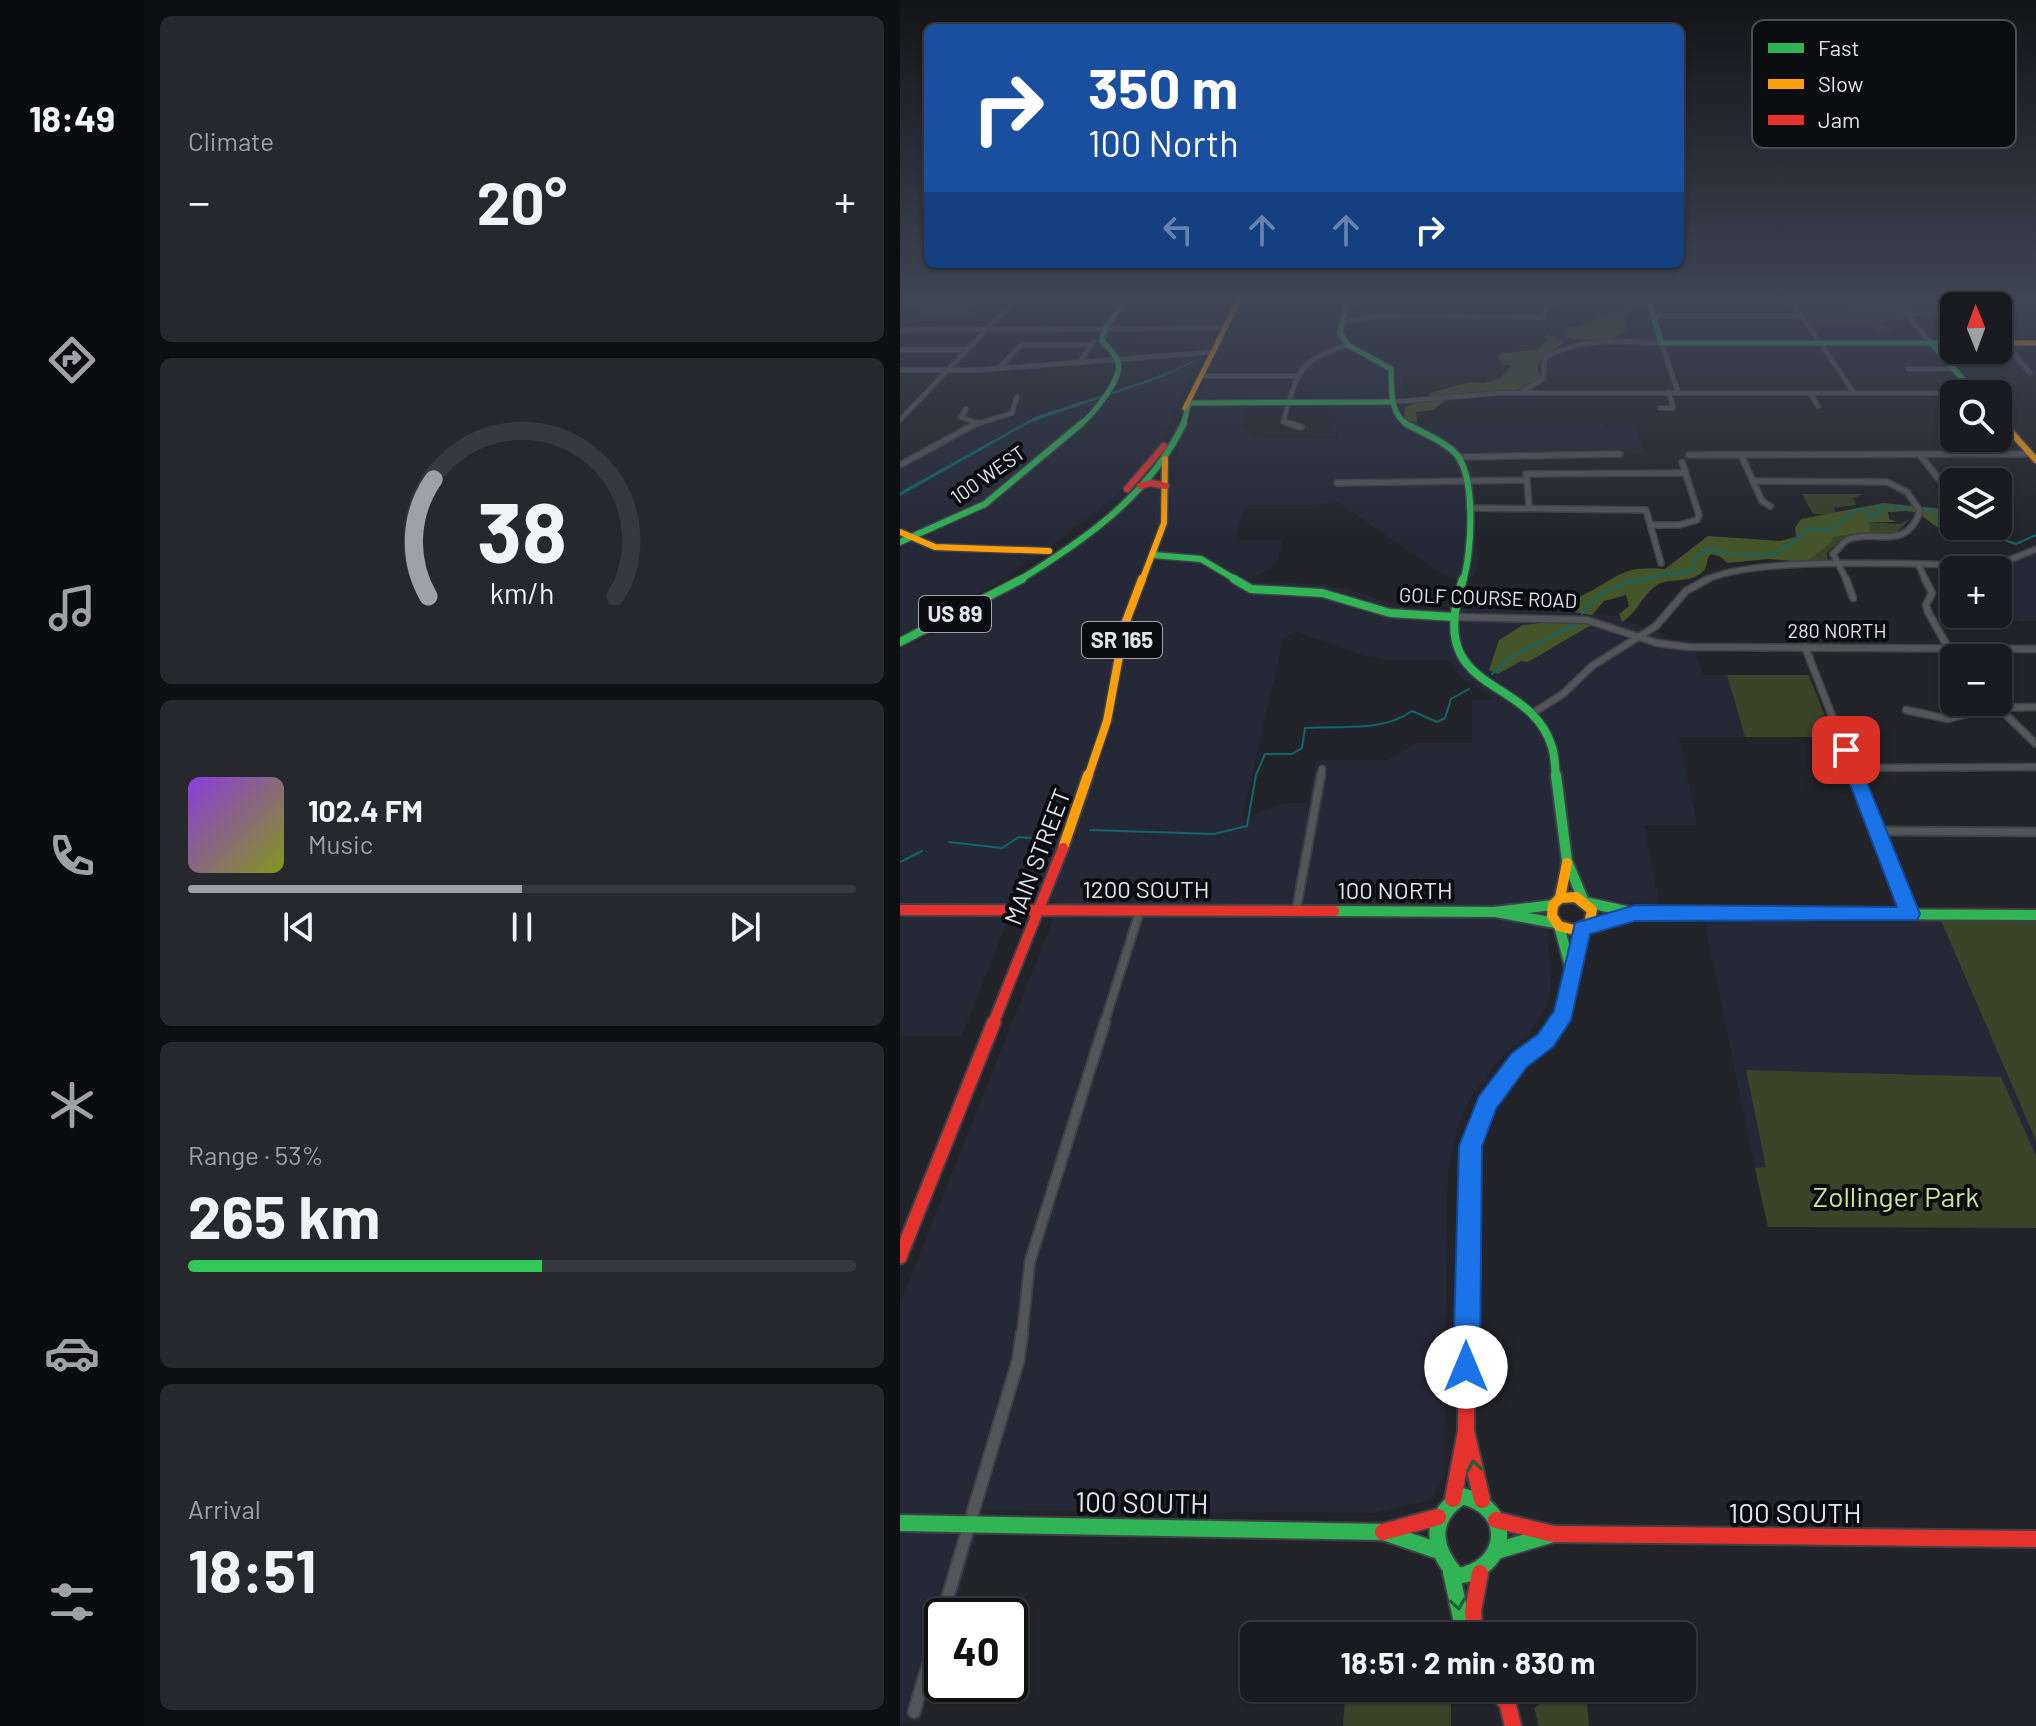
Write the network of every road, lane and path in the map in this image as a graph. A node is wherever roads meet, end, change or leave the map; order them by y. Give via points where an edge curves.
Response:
1 (938, 381) edge
2 (1116, 381) edge
3 (1200, 381) edge
4 (1295, 381) edge
5 (1392, 381) edge
6 (1540, 381) edge
7 (1674, 381) edge
8 (1845, 381) edge
9 (1669, 392) junction
10 (1678, 392) junction
11 (1520, 393) junction
12 (1810, 393) junction
13 (1854, 393) junction
14 (1940, 393) edge
15 (1017, 397) dead end
16 (1393, 402) junction
17 (1189, 403) junction
18 (1289, 403) junction
19 (1818, 406) dead end
20 (1660, 408) dead end
21 (966, 409) dead end
22 (900, 419) edge
23 (977, 423) junction
24 (1301, 427) dead end
25 (2012, 434) edge
26 (1164, 446) junction
27 (1620, 454) dead end
28 (1689, 455) dead end
29 (1741, 455) junction
30 (1920, 455) junction
31 (1460, 457) junction
32 (2033, 457) edge
33 (1165, 459) junction
34 (1682, 462) dead end
35 (900, 465) edge
36 (1686, 473) junction
37 (1469, 480) junction
38 (1527, 480) junction
39 (1940, 480) edge
40 (1753, 481) junction
41 (1337, 483) dead end
42 (1140, 486) junction
43 (1166, 486) junction
44 (1770, 506) dead end
45 (1529, 507) junction
46 (1469, 508) junction
47 (1652, 525) junction
48 (903, 538) edge
49 (2036, 549) edge
50 (1049, 551) junction
51 (1153, 555) junction
52 (1661, 563) dead end
53 (1839, 566) junction
54 (1919, 566) junction
55 (1009, 582) junction
56 (1853, 598) dead end
57 (1454, 617) junction
58 (1640, 636) junction
59 (900, 642) edge
60 (1945, 644) edge
61 (1805, 647) junction
62 (1940, 648) edge
63 (2012, 649) edge
64 (2036, 649) edge
65 (2012, 705) edge
66 (2036, 707) edge
67 (1906, 710) dead end
68 (1531, 714) junction
69 (1957, 716) edge
70 (2007, 716) edge
71 (2036, 744) edge
72 (2036, 767) edge
73 (1853, 768) junction
74 (1322, 769) dead end
75 (1877, 831) junction
76 (2036, 832) edge
77 (1567, 861) junction
78 (1556, 901) junction
79 (1586, 901) junction
80 (900, 910) edge
81 (1040, 910) junction
82 (1140, 910) junction
83 (1296, 911) junction
84 (1494, 912) junction
85 (1635, 913) junction
86 (1910, 914) junction
87 (2036, 915) edge
88 (1557, 925) junction
89 (1585, 927) junction
90 (1571, 972) junction
91 (900, 1257) edge
92 (1466, 1431) junction
93 (1453, 1499) junction
94 (1482, 1500) junction
95 (1438, 1517) junction
96 (1496, 1520) junction
97 (900, 1523) edge
98 (970, 1524) junction
99 (1383, 1532) junction
100 (1553, 1534) junction
101 (2036, 1539) edge
102 (1436, 1550) junction
103 (1496, 1551) junction
104 (1451, 1572) junction
105 (1480, 1573) junction
106 (948, 1598) edge
107 (1462, 1622) edge
108 (1474, 1622) edge
109 (924, 1678) edge
110 (1506, 1702) edge
111 (914, 1712) dead end
112 (1513, 1726) edge

1 - 22 street
2 - 48 main road, 100 WEST via 1103,403 1067,439 985,504
3 - 17 main road, MAIN STREET / US 89
4 - 18 street
5 - 16 main road
6 - 11 street
7 - 10 street
8 - 13 street
9 - 10 street
9 - 11 street
9 - 20 street via 1673,408
10 - 12 street
11 - 16 street
12 - 13 street
12 - 19 street
13 - 14 street
15 - 23 street via 1012,413
16 - 18 main road
16 - 31 main road via 1402,423
17 - 18 main road
17 - 26 main road, MAIN STREET / US 89
17 - 33 main road, MAIN STREET / US 89
18 - 24 street via 1283,422
21 - 23 street via 961,417
23 - 35 street
25 - 32 main road
26 - 33 main road, MAIN STREET
26 - 50 main road, US 89 via 1110,506
27 - 31 street
28 - 29 street
29 - 30 street
29 - 40 street
30 - 32 street
30 - 39 street
31 - 37 main road
33 - 42 main road, US 89
33 - 43 main road, MAIN STREET / SR 165
34 - 36 street
36 - 38 street via 1526,474
36 - 47 street via 1697,520
37 - 38 street
37 - 41 street
37 - 46 main road
38 - 45 street
40 - 44 street
40 - 53 street via 1887,482 1907,492 1919,518 1904,534 1848,540 1833,554 1831,561
42 - 43 main road
42 - 55 main road, US 89 via 1088,532
43 - 51 main road, MAIN STREET / SR 165 via 1167,507
45 - 46 street
45 - 47 street via 1647,510
46 - 57 main road via 1469,568 1456,595
47 - 52 street
48 - 50 main road via 940,550 1011,545
49 - 54 street via 1995,563
50 - 55 main road, US 89
51 - 57 main road, GOLF COURSE ROAD via 1201,559 1251,589 1322,593 1403,615
51 - 81 main road, MAIN STREET / SR 165 via 1125,624 1107,721 1086,788
53 - 54 street
53 - 56 street
53 - 58 street via 1770,566 1715,575 1686,591
54 - 60 street via 1932,593 1928,612
55 - 59 main road, US 89
57 - 58 street, GOLF COURSE ROAD via 1578,619
57 - 68 main road via 1457,649 1471,672
58 - 61 street, 280 NORTH via 1678,646
58 - 68 street
61 - 62 street, 280 NORTH
61 - 73 street
63 - 64 street, 280 NORTH
65 - 66 street
67 - 69 street via 1921,716
68 - 77 main road via 1556,760
70 - 71 street
72 - 73 street
73 - 75 street
74 - 83 street
75 - 76 street
75 - 86 street
77 - 78 main road
77 - 79 main road
78 - 79 main road, 100 NORTH
78 - 84 main road, 100 NORTH
78 - 88 main road
79 - 85 main road
79 - 89 main road via 1593,917
80 - 81 main road, 1200 SOUTH
81 - 82 main road, 1200 SOUTH
81 - 91 main road, MAIN STREET / SR 165
82 - 83 main road, 1200 SOUTH
82 - 98 street via 1030,1261 1022,1290 1024,1335
83 - 84 main road, 100 NORTH
84 - 88 main road, 100 NORTH
85 - 86 main road
85 - 89 main road
86 - 87 main road
88 - 89 main road, 100 NORTH
88 - 90 main road
89 - 90 main road
90 - 92 main road via 1564,1014 1487,1103 1470,1146
92 - 93 main road
94 -> 92 main road
93 - 94 main road
93 - 95 main road
94 - 96 main road
95 - 99 main road, 100 SOUTH
95 - 102 main road
96 - 100 main road, 100 SOUTH
96 - 103 main road
97 - 98 main road, 100 SOUTH
98 - 99 main road, 100 SOUTH
98 - 106 street
99 - 102 main road, 100 SOUTH
100 - 101 main road, 100 SOUTH
100 - 103 main road, 100 SOUTH
102 - 104 main road
103 - 105 main road
104 - 105 main road
104 -> 107 main road
105 - 108 main road
109 - 111 street
110 - 112 main road

